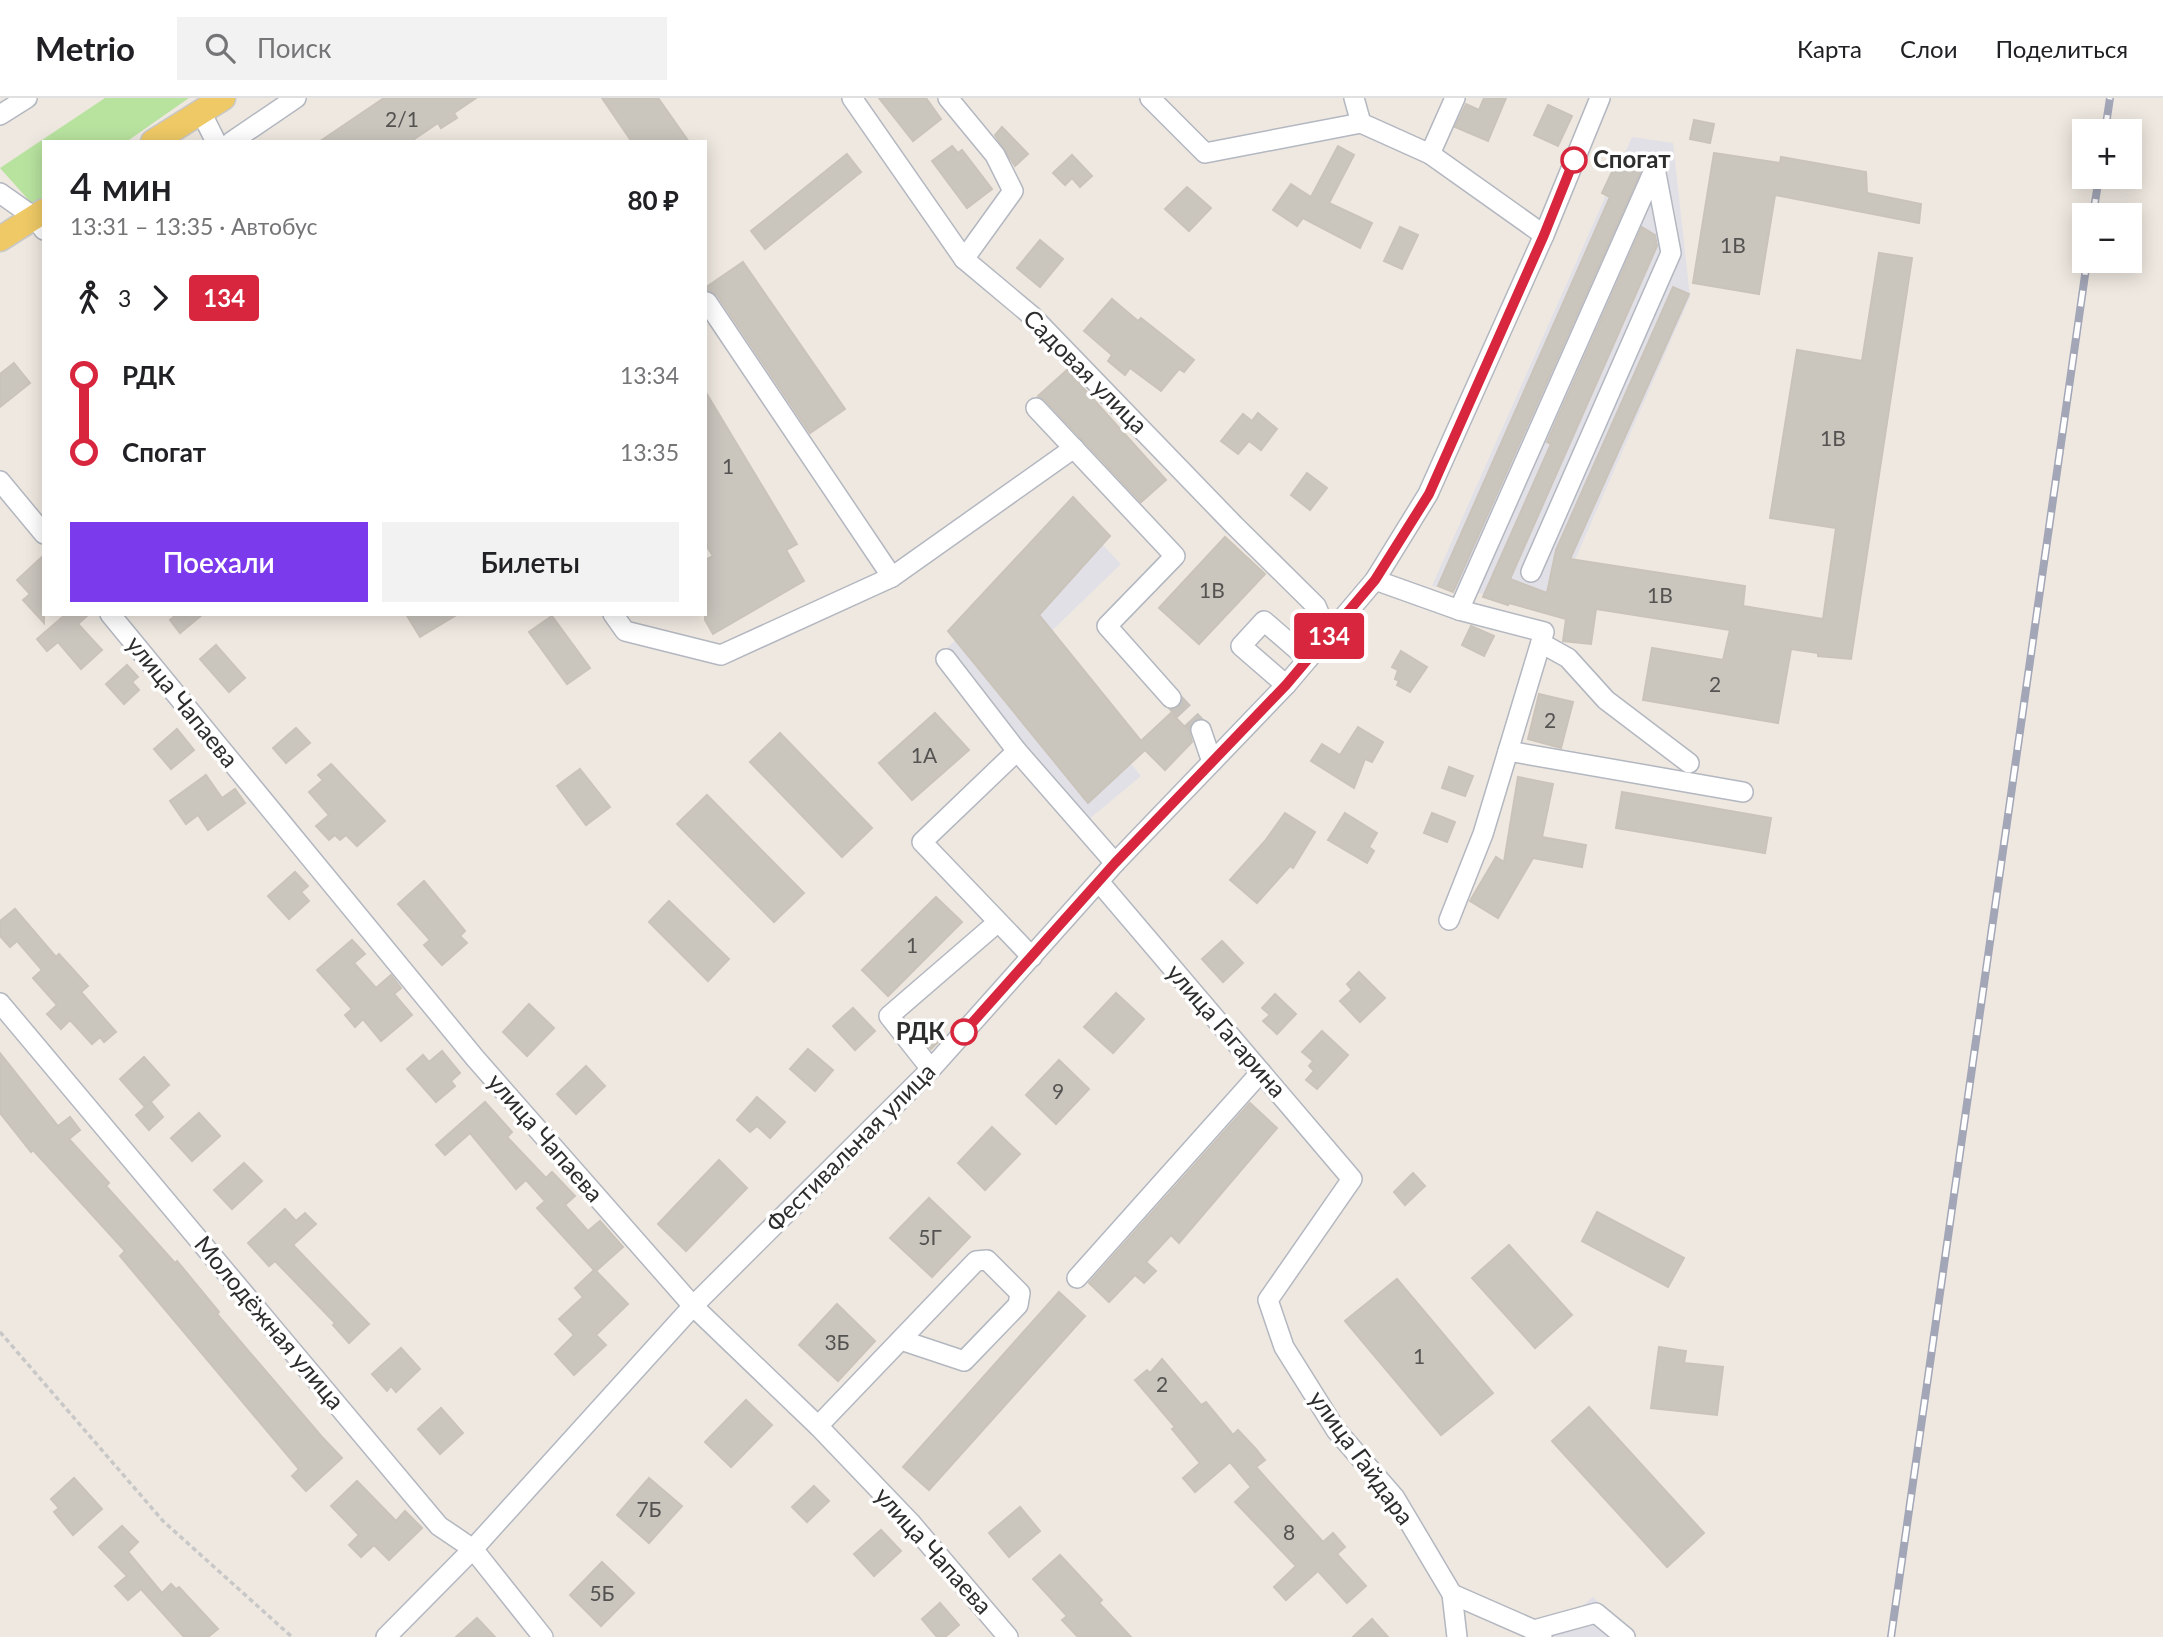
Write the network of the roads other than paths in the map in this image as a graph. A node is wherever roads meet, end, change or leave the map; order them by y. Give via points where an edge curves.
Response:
1 (27, 98) edge
2 (223, 98) edge
3 (296, 98) edge
4 (852, 98) edge
5 (948, 98) edge
6 (1150, 98) edge
7 (1354, 98) edge
8 (1455, 98) edge
9 (1600, 98) edge
10 (201, 112) junction
11 (0, 115) edge
12 (1361, 123) junction
13 (156, 140) edge
14 (215, 140) edge
15 (234, 140) edge
16 (1430, 154) junction
17 (0, 193) edge
18 (40, 219) edge
19 (1544, 235) junction
20 (0, 239) edge
21 (964, 260) junction
22 (707, 302) dead end
23 (1036, 408) dead end
24 (1074, 449) junction
25 (0, 481) edge
26 (42, 532) edge
27 (1531, 572) dead end
28 (892, 577) junction
29 (1375, 580) junction
30 (1459, 610) junction
31 (112, 616) edge
32 (615, 616) edge
33 (1329, 637) junction
34 (1541, 643) junction
35 (946, 659) dead end
36 (1308, 659) junction
37 (1286, 685) junction
38 (1171, 698) tunnel mouth
39 (1201, 730) tunnel mouth
40 (1017, 751) junction
41 (1508, 751) junction
42 (1212, 762) junction
43 (1689, 763) dead end
44 (1743, 792) dead end
45 (1115, 863) junction
46 (1100, 883) junction
47 (1449, 920) dead end
48 (998, 922) junction
49 (1031, 957) junction
50 (0, 1003) edge
51 (930, 1069) junction
52 (1261, 1072) junction
53 (1352, 1179) joint
54 (1077, 1278) dead end
55 (693, 1306) junction
56 (901, 1340) junction
57 (818, 1426) junction
58 (473, 1549) junction
59 (1452, 1594) junction
60 (1538, 1634) edge
61 (386, 1637) edge
62 (543, 1637) edge
63 (1008, 1637) edge
64 (1457, 1637) edge
65 (1625, 1637) edge

1 - 11 street
2 - 10 main road
3 - 15 street
4 - 21 street, Садовая улица
5 - 21 street via 995,155 1013,191
6 - 12 street via 1205,153
7 - 12 street
8 - 16 street
9 - 19 street, Фестивальная улица
10 - 13 main road
10 - 14 street
12 - 16 street
16 - 19 street
17 - 18 street
18 - 20 main road
19 - 29 street, Фестивальная улица via 1429,494
21 - 33 street, Садовая улица via 1032,316 1316,606
22 - 28 street
23 - 24 street
24 - 28 street
24 - 38 street via 1175,555 1107,626
25 - 26 street
27 - 30 street via 1671,253 1655,168
28 - 32 street via 721,655 625,631
29 - 30 street
29 - 33 street, Фестивальная улица
30 - 34 street via 1544,632
31 - 55 street, улица Чапаева via 475,1058
33 - 36 street, Фестивальная улица
34 - 41 street
34 - 43 street via 1567,658 1606,700
35 - 40 street
36 - 37 street, Фестивальная улица
36 - 37 street via 1264,621 1241,646
37 - 42 street, Фестивальная улица
39 - 42 street
40 - 45 street
40 - 48 street via 922,842
41 - 44 street
41 - 47 street via 1483,834
42 - 45 street, Фестивальная улица
45 - 46 street, Фестивальная улица
46 - 49 street, Фестивальная улица
46 - 52 street, улица Гагарина
48 - 49 street
48 - 51 street via 889,1016
49 - 51 street, Фестивальная улица
50 - 58 street, Молодёжная улица via 439,1526
51 - 55 street, Фестивальная улица
52 - 53 street, улица Гагарина
52 - 54 street
53 - 59 street, улица Гайдара via 1268,1300 1284,1347 1328,1418 1395,1498
55 - 57 street, улица Чапаева
55 - 58 street, Фестивальная улица
56 - 56 street via 976,1261 987,1260 1020,1293 1018,1305 964,1361
56 - 57 street
57 - 63 street, улица Чапаева via 910,1522
58 - 61 street, Фестивальная улица
58 - 62 street, Молодёжная улица
59 - 60 street
59 - 64 street
60 - 65 street via 1596,1612

